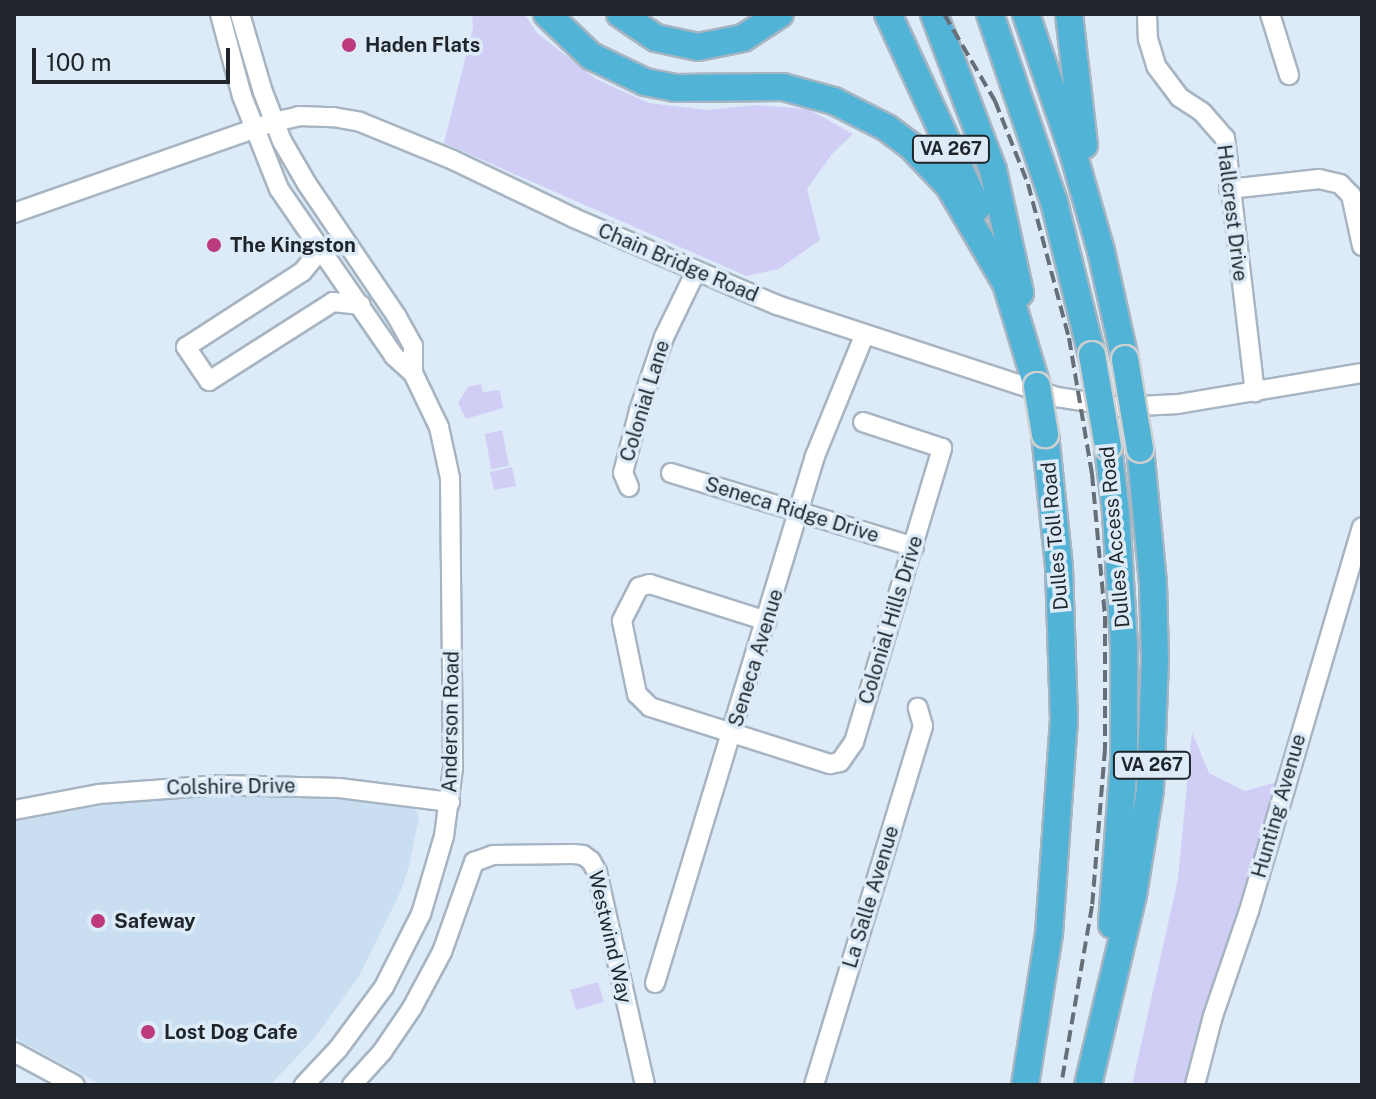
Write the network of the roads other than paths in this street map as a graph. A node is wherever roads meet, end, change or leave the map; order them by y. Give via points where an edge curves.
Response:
1 (220, 14) edge
2 (240, 14) edge
3 (547, 14) edge
4 (620, 14) edge
5 (780, 14) edge
6 (888, 14) edge
7 (934, 14) edge
8 (990, 14) edge
9 (1026, 14) edge
10 (1069, 14) edge
11 (1147, 14) edge
12 (1270, 14) edge
13 (1289, 75) dead end
14 (274, 122) junction
15 (254, 129) junction
16 (1229, 189) junction
17 (14, 213) edge
18 (316, 243) junction
19 (1362, 246) edge
20 (1101, 251) junction
21 (696, 271) junction
22 (1008, 287) junction
23 (361, 305) junction
24 (864, 336) junction
25 (1026, 338) junction
26 (413, 373) junction
27 (1362, 373) edge
28 (1255, 392) junction
29 (863, 422) dead end
30 (671, 473) dead end
31 (629, 487) dead end
32 (799, 511) junction
33 (1362, 527) edge
34 (914, 547) junction
35 (767, 621) junction
36 (918, 708) dead end
37 (733, 733) junction
38 (450, 802) junction
39 (14, 810) edge
40 (411, 935) junction
41 (442, 952) junction
42 (655, 983) dead end
43 (14, 1052) edge
44 (42, 1078) edge
45 (1089, 1080) edge
46 (75, 1085) edge
47 (304, 1085) edge
48 (352, 1085) edge
49 (645, 1085) edge
50 (814, 1085) edge
51 (1025, 1085) edge
52 (1195, 1085) edge

1 - 15 street, Anderson Road
2 - 14 street, Anderson Road
3 - 22 highway via 591,56 645,82 675,88 783,87 834,101 887,128 949,186
4 - 5 highway via 656,38 698,47 743,38
6 - 22 highway, VA 267 via 973,197
7 - 25 highway via 993,170
8 - 45 highway, Dulles Access Road, bridge via 1054,202 1092,355 1122,584 1124,760 1111,937
9 - 20 highway, VA 267
10 - 20 highway
11 - 16 street, Hallcrest Drive via 1156,66 1179,97 1202,112 1225,138
12 - 13 street
14 - 15 street, Chain Bridge Road
14 - 21 street, Chain Bridge Road via 317,115 360,122
14 - 26 street, Anderson Road via 307,184 409,337
15 - 17 street, Chain Bridge Road
15 - 18 street, Anderson Road via 279,189
16 - 19 street via 1319,179 1340,184 1351,195
16 - 28 street, Hallcrest Drive
18 - 23 street, Anderson Road
18 - 23 street via 316,255 302,272 186,347 209,381 333,302
20 - 45 highway, VA 267, bridge via 1140,449 1155,644 1150,790 1133,895
21 - 24 street, Chain Bridge Road
21 - 31 street, Colonial Lane via 643,396 623,473
22 - 25 highway, VA 267
23 - 26 street, Anderson Road via 394,356
24 - 28 street, Chain Bridge Road via 1088,403 1178,404
24 - 32 street, Seneca Avenue via 822,436
25 - 51 highway, Dulles Toll Road, bridge via 1045,434 1059,567 1064,719 1049,934
26 - 38 street, Anderson Road via 439,427 450,478
27 - 28 street, Chain Bridge Road
29 - 34 street, Colonial Hills Drive via 942,448
30 - 32 street, Seneca Ridge Drive
32 - 34 street, Seneca Ridge Drive
32 - 35 street, Seneca Avenue
33 - 52 street, Hunting Avenue
34 - 37 street, Colonial Hills Drive via 849,753 830,764
35 - 37 street, Seneca Avenue
35 - 37 street, Colonial Hills Drive via 650,584 639,587 625,609 622,621 642,702
36 - 50 street, La Salle Avenue via 923,726
37 - 42 street, Seneca Avenue
38 - 39 street, Colshire Drive via 339,788 220,785 99,794
38 - 40 street, Anderson Road via 434,874
40 - 41 street
40 - 47 street, Anderson Road via 361,1020
41 - 48 street, Westwind Way via 412,1008
41 - 49 street, Westwind Way via 470,871 481,856 583,855 597,872
43 - 44 street
44 - 46 street

